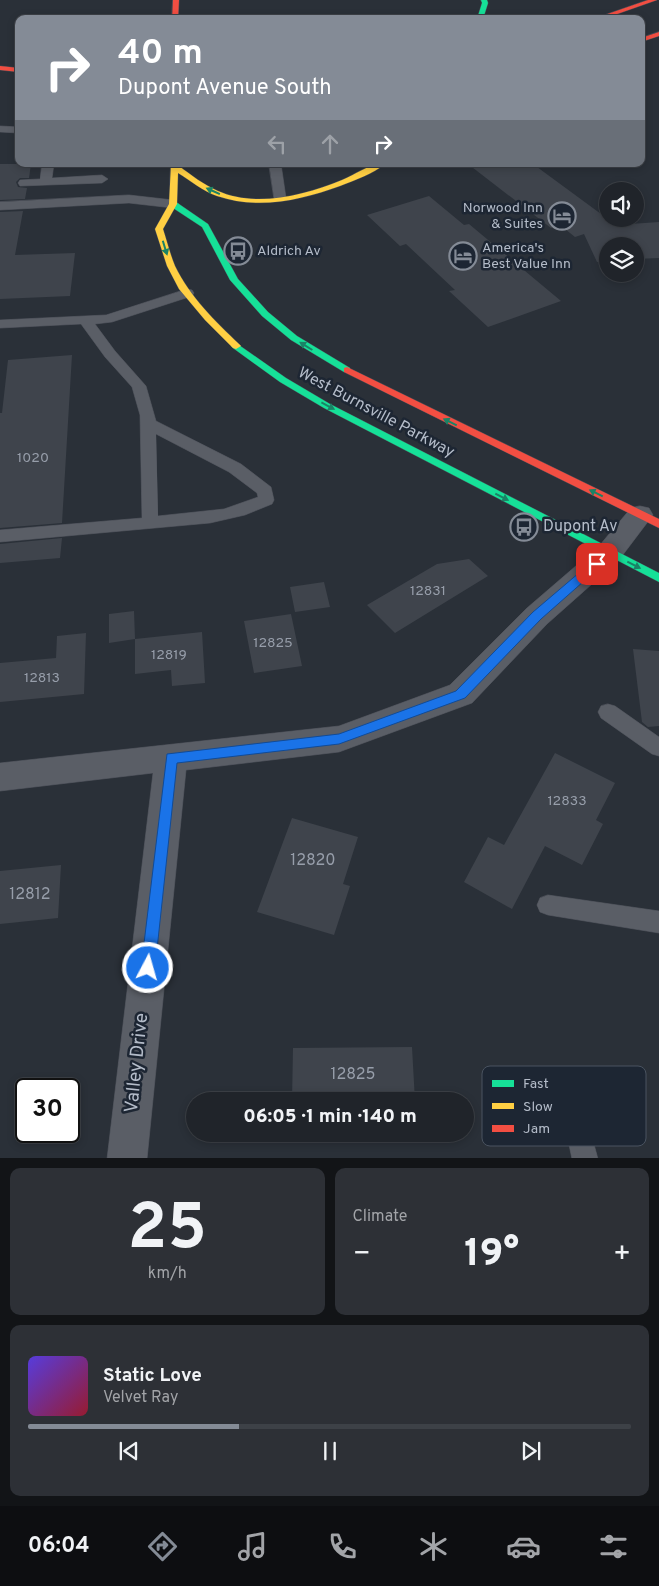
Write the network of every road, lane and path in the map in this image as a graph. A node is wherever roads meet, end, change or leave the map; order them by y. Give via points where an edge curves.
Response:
1 (176, 0) edge
2 (484, 0) edge
3 (654, 0) edge
4 (176, 15) edge
5 (481, 15) edge
6 (608, 15) edge
7 (659, 34) edge
8 (645, 39) edge
9 (0, 68) edge
10 (15, 70) edge
11 (0, 129) edge
12 (15, 130) edge
13 (48, 167) edge
14 (104, 167) edge
15 (175, 167) edge
16 (178, 167) edge
17 (275, 167) edge
18 (375, 167) edge
19 (102, 179) junction
20 (45, 182) junction
21 (24, 183) dead end
22 (280, 198) junction
23 (99, 201) junction
24 (258, 201) junction
25 (174, 204) junction
26 (0, 206) edge
27 (196, 207) dead end
28 (227, 210) dead end
29 (187, 293) junction
30 (86, 321) junction
31 (0, 324) edge
32 (148, 423) junction
33 (649, 519) edge
34 (150, 523) junction
35 (0, 536) edge
36 (609, 553) junction
37 (659, 578) edge
38 (608, 712) dead end
39 (659, 748) edge
40 (172, 758) junction
41 (0, 777) edge
42 (548, 905) dead end
43 (659, 922) edge
44 (127, 1158) edge

1 - 4 main road
2 - 5 main road
3 - 6 main road
7 - 8 main road
9 - 10 main road
11 - 12 lane
13 - 20 lane
14 - 19 lane
15 - 25 main road, West Burnsville Parkway
24 -> 16 main road via 222,195 202,186
17 - 22 lane
18 - 22 main road via 348,181
19 - 20 lane via 71,176
19 - 23 lane
20 - 21 lane
22 - 24 main road
23 - 25 lane via 129,199
23 - 26 lane
24 - 28 main road
25 - 27 main road
25 -> 29 main road, West Burnsville Parkway via 160,229 171,266
33 -> 25 main road, West Burnsville Parkway via 337,365 294,338 234,280 205,226
29 - 30 lane via 107,319
29 -> 36 main road, West Burnsville Parkway via 219,330 290,386
30 - 31 lane
30 - 32 lane via 139,386
32 - 34 lane
32 - 34 lane via 235,468 265,491 266,500 252,508 219,515
33 - 36 street
34 - 35 lane
36 -> 37 main road, West Burnsville Parkway
36 - 40 street via 537,616 461,694 339,739
38 - 39 lane
40 - 41 street
40 - 44 street, Valley Drive
42 - 43 lane

